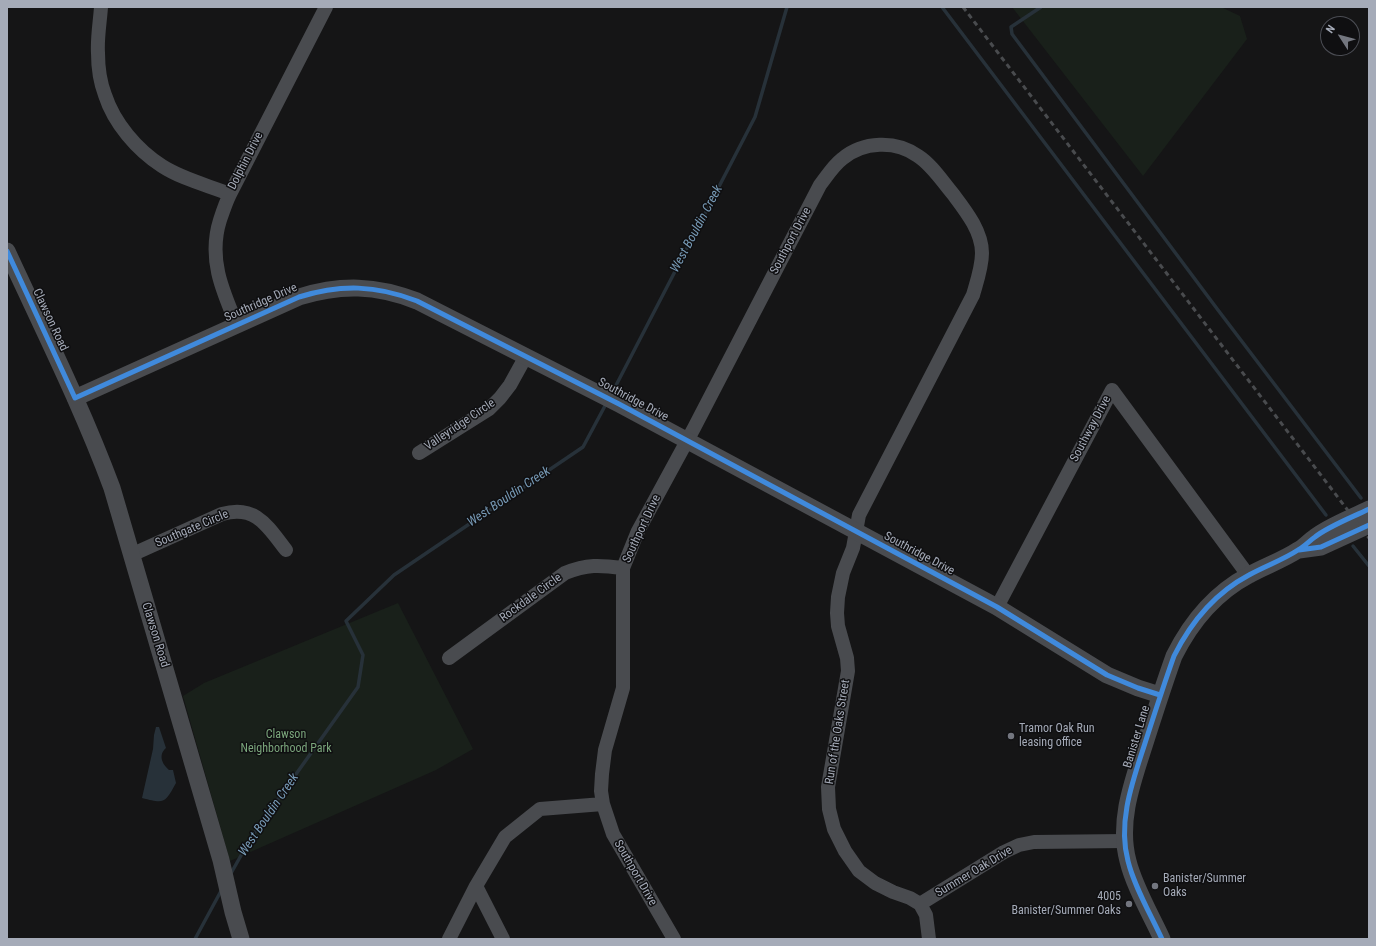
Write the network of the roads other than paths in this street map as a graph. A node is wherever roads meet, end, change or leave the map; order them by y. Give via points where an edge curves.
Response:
1 (102, 7) edge
2 (326, 7) edge
3 (230, 194) junction
4 (7, 251) edge
5 (237, 325) junction
6 (526, 356) junction
7 (75, 398) junction
8 (687, 440) junction
9 (419, 453) dead end
10 (1369, 509) edge
11 (1369, 525) edge
12 (856, 532) junction
13 (286, 550) dead end
14 (1299, 550) junction
15 (131, 555) junction
16 (623, 568) junction
17 (1248, 575) junction
18 (997, 608) junction
19 (450, 658) dead end
20 (1160, 695) junction
21 (603, 804) junction
22 (1125, 841) junction
23 (476, 886) junction
24 (920, 904) junction
25 (241, 939) edge
26 (449, 939) edge
27 (503, 939) edge
28 (674, 939) edge
29 (929, 939) edge
30 (1162, 939) edge

1 - 3 street via 97,51 105,95 115,118 145,153 161,166
2 - 3 street, Dolphin Drive
3 - 5 street, Dolphin Drive via 215,243 222,292
4 - 7 street, Clawson Road
5 - 6 street, Southridge Drive via 315,292 333,288 376,289 417,301
5 - 7 street, Southridge Drive
6 - 8 street, Southridge Drive
6 - 9 street, Valleyridge Circle via 510,385 489,409
7 - 15 street, Clawson Road via 112,488
8 - 12 street, Southridge Drive
8 - 12 street, Southport Drive via 830,170 854,151 869,146 887,144 903,148 918,156 931,167 967,212 978,234 982,252 979,275 973,295 859,515
8 - 16 street, Southport Drive via 638,531
10 - 14 street, Banister Lane via 1315,536
11 - 14 street, Banister Lane via 1321,547
12 - 18 street, Southridge Drive
12 - 24 street, Run of the Oaks Street via 838,597 838,626 848,671 828,787 829,808 834,829 845,852 859,871 875,883
13 - 15 street, Southgate Circle via 266,524 245,512 234,511
14 - 17 street, Banister Lane
15 - 25 street, Clawson Road via 222,860
16 - 19 street, Rockdale Circle via 598,565 579,567 565,573
16 - 21 street, Southport Drive via 623,688 605,750 601,791
17 - 18 street, Southway Drive via 1112,390
17 - 20 street, Banister Lane via 1211,602 1193,623 1174,656
18 - 20 street, Southridge Drive via 1107,675
20 - 22 street, Banister Lane via 1131,789 1126,813
21 - 23 street via 540,808 504,837
21 - 28 street, Southport Drive via 613,834
22 - 24 street, Summer Oak Drive via 1034,842 1019,845
22 - 30 street, Banister Lane via 1127,861
23 - 26 street
23 - 27 street
24 - 29 street via 926,915

